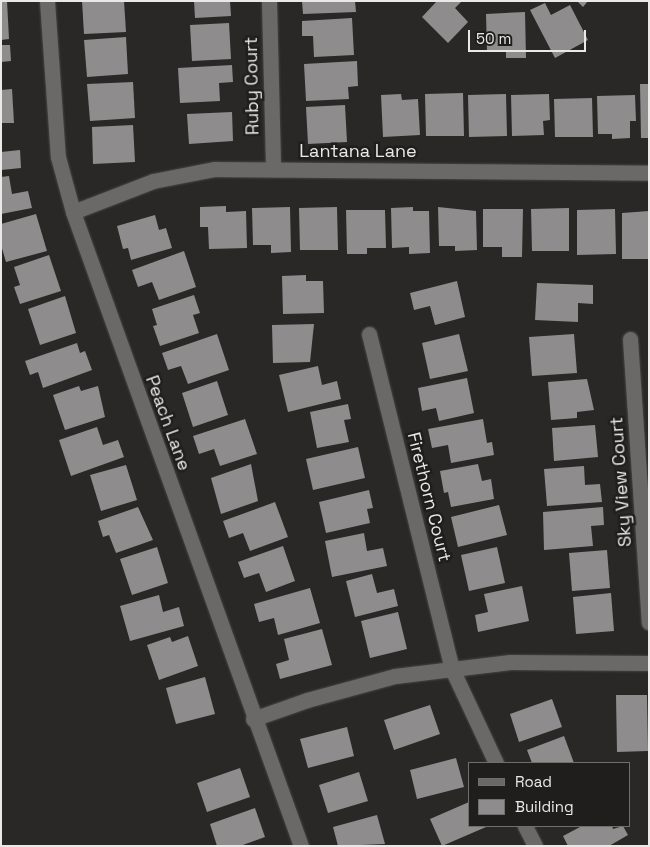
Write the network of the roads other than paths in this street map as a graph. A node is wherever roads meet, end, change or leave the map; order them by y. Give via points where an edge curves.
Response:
1 (47, 1) edge
2 (269, 1) edge
3 (273, 170) junction
4 (649, 172) edge
5 (73, 212) junction
6 (369, 334) dead end
7 (630, 339) dead end
8 (649, 622) edge
9 (649, 662) edge
10 (452, 669) junction
11 (254, 719) junction
12 (496, 762) edge
13 (526, 827) edge
14 (301, 846) edge
15 (535, 846) edge

1 - 5 street, Peach Lane via 58,157
2 - 3 street, Ruby Court
3 - 4 street, Lantana Lane
3 - 5 street, Lantana Lane via 215,169 185,173 153,181
5 - 11 street, Peach Lane
6 - 10 street, Firethorn Court
7 - 8 street, Sky View Court
9 - 10 street via 510,662
10 - 11 street via 396,676 307,700
10 - 12 street, Firethorn Court
11 - 14 street, Peach Lane
13 - 15 street

